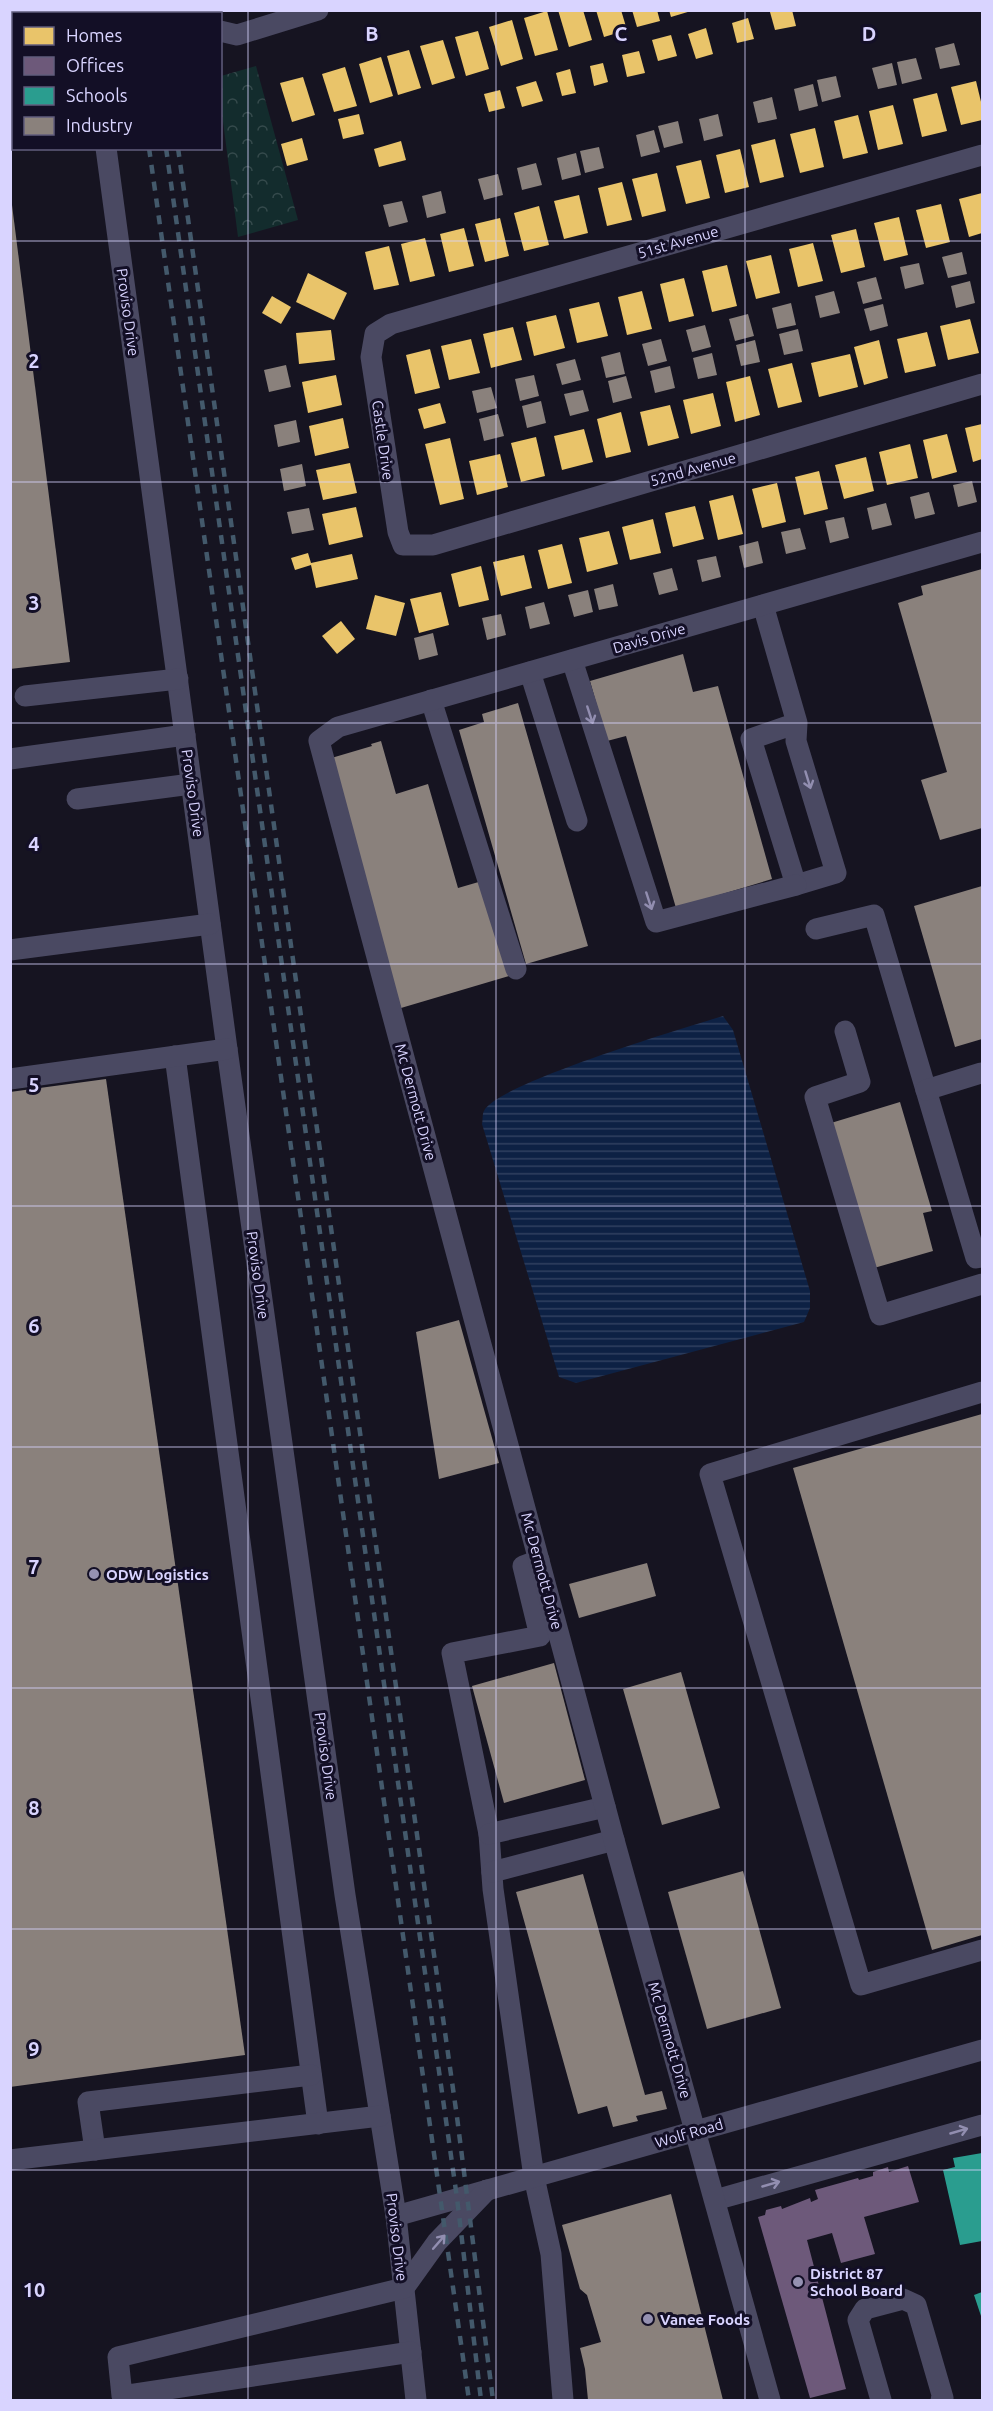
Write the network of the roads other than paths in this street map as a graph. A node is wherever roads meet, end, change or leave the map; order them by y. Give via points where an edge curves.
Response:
1 (318, 10) edge
2 (222, 31) edge
3 (106, 150) edge
4 (982, 155) edge
5 (375, 334) joint
6 (982, 384) edge
7 (982, 542) edge
8 (403, 544) joint
9 (763, 605) junction
10 (572, 660) junction
11 (530, 672) junction
12 (178, 678) junction
13 (25, 696) dead end
14 (431, 700) junction
15 (796, 723) junction
16 (185, 735) junction
17 (319, 741) joint
18 (10, 759) edge
19 (191, 784) junction
20 (77, 799) dead end
21 (577, 821) dead end
22 (796, 885) junction
23 (210, 924) junction
24 (816, 929) dead end
25 (10, 950) edge
26 (516, 969) dead end
27 (845, 1031) dead end
28 (227, 1049) junction
29 (175, 1056) junction
30 (982, 1075) edge
31 (10, 1079) edge
32 (926, 1090) junction
33 (982, 1257) edge
34 (982, 1284) edge
35 (982, 1392) edge
36 (539, 1560) junction
37 (605, 1807) junction
38 (489, 1834) junction
39 (614, 1840) junction
40 (492, 1872) junction
41 (982, 1950) edge
42 (982, 2050) edge
43 (311, 2075) junction
44 (380, 2116) junction
45 (318, 2124) junction
46 (982, 2125) edge
47 (695, 2131) junction
48 (95, 2150) junction
49 (10, 2160) edge
50 (534, 2177) junction
51 (487, 2190) junction
52 (715, 2200) junction
53 (396, 2216) junction
54 (404, 2288) junction
55 (411, 2352) junction
56 (416, 2400) edge
57 (563, 2400) edge
58 (770, 2400) edge
59 (881, 2400) edge
60 (941, 2400) edge

1 - 2 street via 237,35
3 - 12 street, Proviso Drive
4 - 5 street, 51st Avenue via 390,324
5 - 8 street, Castle Drive via 371,357 393,508
6 - 8 street, 52nd Avenue via 433,545
7 - 9 street, Davis Drive
9 - 10 street, Davis Drive
9 - 15 street
10 - 11 street, Davis Drive
10 -> 22 street via 656,922
11 - 14 street, Davis Drive
11 - 21 street
12 - 13 street
12 - 16 street, Proviso Drive
14 - 17 street, Davis Drive via 338,727
14 - 26 street
15 -> 22 street via 796,741 836,873
15 - 22 street via 751,740
16 - 18 street
16 - 19 street, Proviso Drive
17 - 36 street, Mc Dermott Drive
19 - 20 street
19 - 23 street, Proviso Drive
23 - 25 street
23 - 28 street, Proviso Drive
24 - 32 street via 874,915
27 - 34 street via 860,1082 815,1097 880,1315
28 - 29 street
28 - 44 street, Proviso Drive via 345,1895
29 - 31 street
29 - 43 street
30 - 32 street
32 - 33 street via 976,1258
35 - 41 street via 710,1474 861,1985
36 - 37 street, Mc Dermott Drive
36 - 38 street via 523,1566 540,1636 452,1653
37 - 38 street
37 - 39 street, Mc Dermott Drive
38 - 40 street
39 - 40 street
39 - 47 street, Mc Dermott Drive
40 - 50 street
42 - 47 street, Wolf Road
43 - 45 street
43 - 48 street via 88,2102
44 - 45 street
44 - 53 street, Proviso Drive
45 - 48 street
52 -> 46 street
47 - 50 street, Wolf Road
47 - 52 street, Mc Dermott Drive
48 - 49 street
50 - 51 street, Wolf Road
50 - 57 street via 550,2254
51 - 53 street, Wolf Road
54 -> 51 street via 437,2242
52 - 58 street, Mc Dermott Drive
53 - 54 street, Proviso Drive
54 - 55 street, Proviso Drive
54 - 55 street via 118,2357 122,2396
55 - 56 street, Proviso Drive
59 - 60 street via 858,2320 865,2309 903,2299 916,2305

